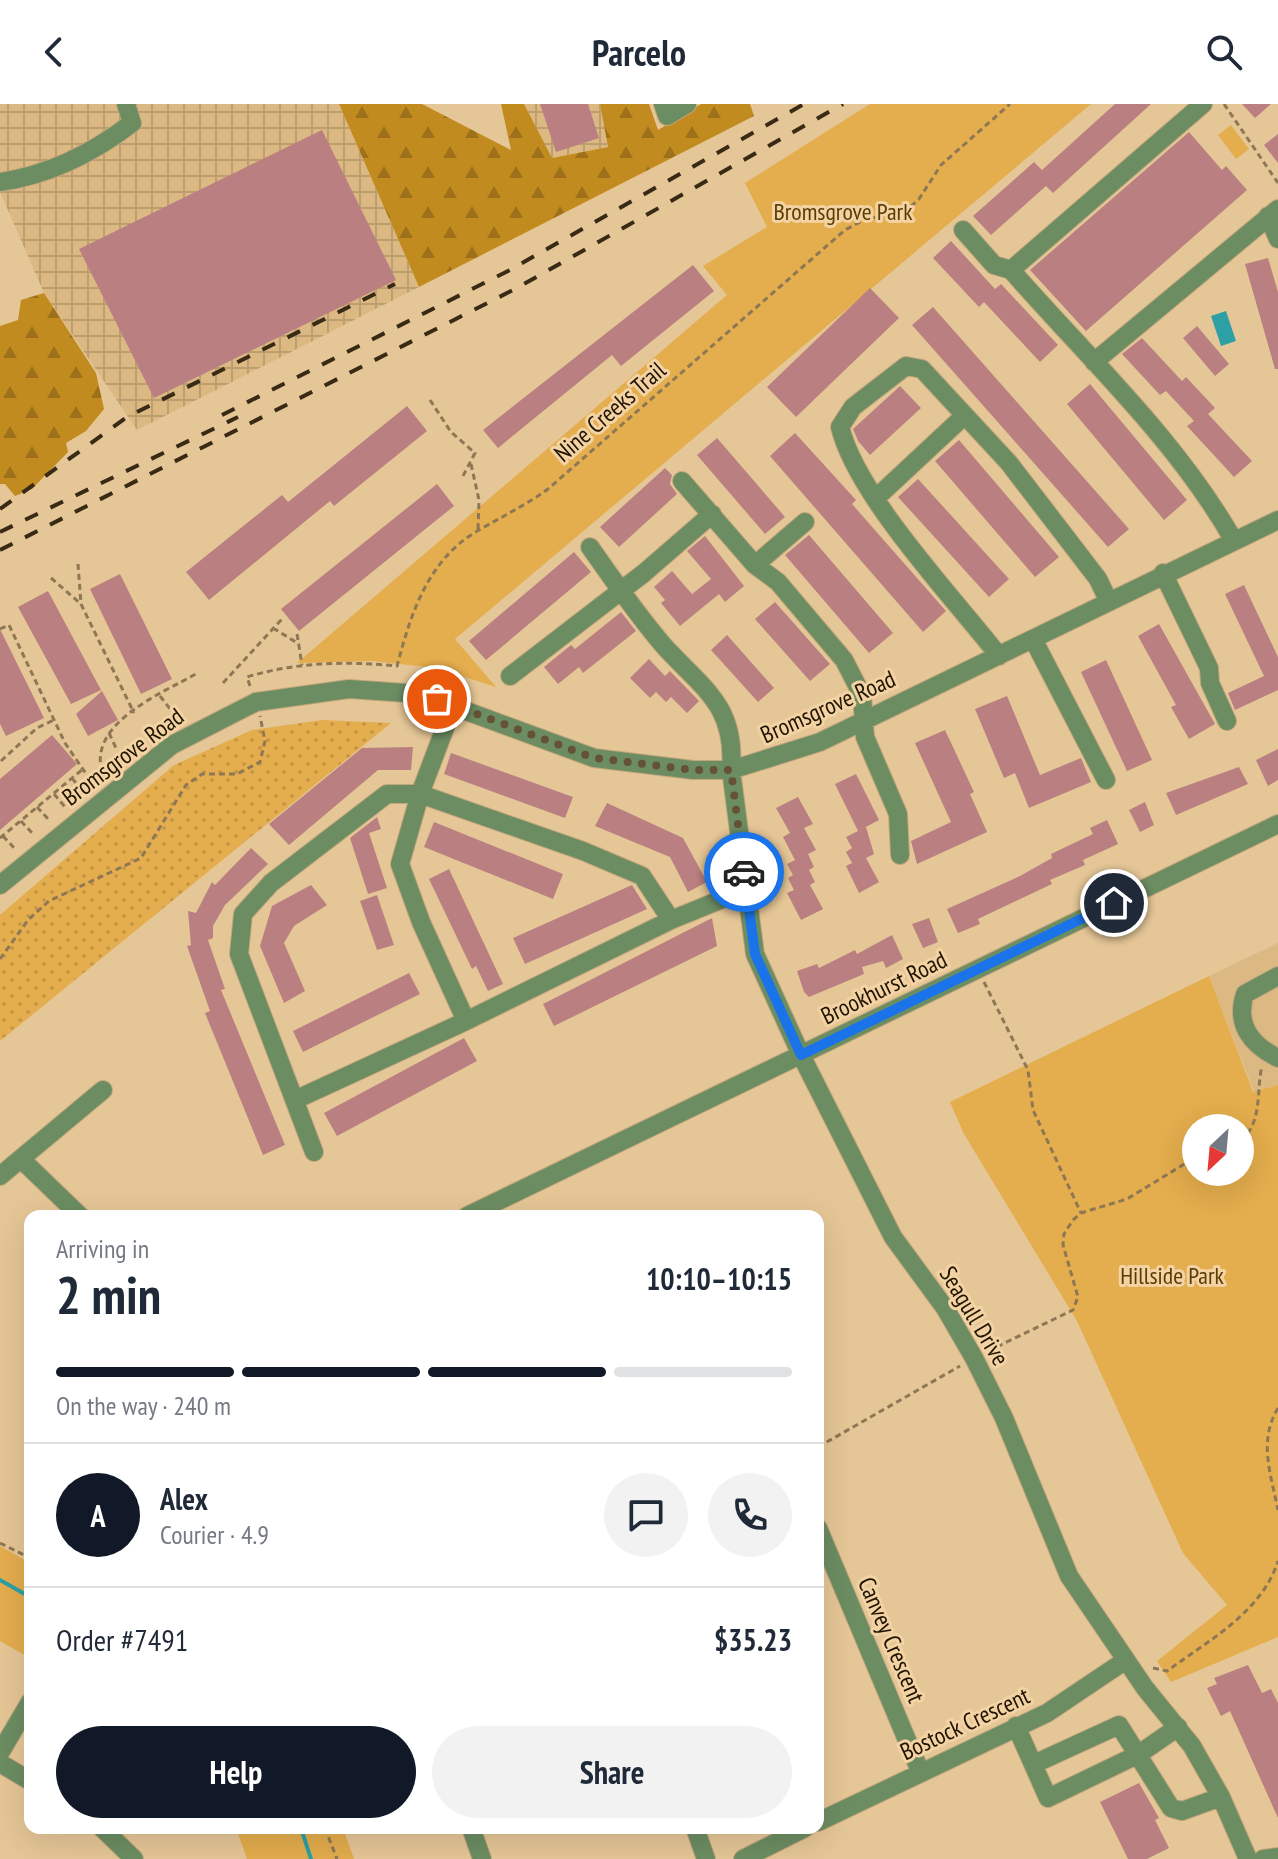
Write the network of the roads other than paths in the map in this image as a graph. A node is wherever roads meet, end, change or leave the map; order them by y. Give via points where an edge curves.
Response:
1 (126, 104) edge
2 (663, 104) edge
3 (687, 104) edge
4 (1203, 104) edge
5 (0, 182) edge
6 (1273, 212) edge
7 (963, 230) dead end
8 (1278, 239) edge
9 (1011, 270) junction
10 (1094, 362) junction
11 (964, 416) junction
12 (682, 481) dead end
13 (875, 499) junction
14 (712, 514) junction
15 (1278, 520) edge
16 (805, 522) dead end
17 (1234, 541) junction
18 (590, 547) dead end
19 (755, 565) junction
20 (1163, 573) junction
21 (621, 590) junction
22 (1109, 602) junction
23 (1033, 639) junction
24 (999, 656) junction
25 (510, 676) dead end
26 (454, 704) junction
27 (866, 718) junction
28 (1227, 721) dead end
29 (731, 770) junction
30 (1106, 780) dead end
31 (420, 794) junction
32 (1278, 824) edge
33 (900, 855) dead end
34 (0, 885) edge
35 (747, 889) junction
36 (671, 920) junction
37 (1278, 976) edge
38 (466, 1021) junction
39 (801, 1055) junction
40 (1275, 1063) edge
41 (103, 1090) dead end
42 (295, 1100) junction
43 (314, 1152) dead end
44 (21, 1159) junction
45 (0, 1176) edge
46 (74, 1210) edge
47 (479, 1210) edge
48 (824, 1542) edge
49 (1126, 1660) junction
50 (24, 1712) edge
51 (1016, 1726) junction
52 (1178, 1727) junction
53 (0, 1753) edge
54 (1139, 1754) junction
55 (0, 1763) edge
56 (1034, 1764) junction
57 (920, 1771) junction
58 (24, 1777) edge
59 (1221, 1797) junction
60 (824, 1819) edge
61 (108, 1834) edge
62 (473, 1834) edge
63 (697, 1834) edge
64 (793, 1834) edge
65 (1278, 1857) edge
66 (134, 1859) edge
67 (482, 1859) edge
68 (706, 1859) edge
69 (743, 1859) edge
70 (1248, 1859) edge
71 (1263, 1859) edge

1 - 5 street via 132,123 106,143 68,163
2 - 3 street via 667,116
4 - 9 street
6 - 8 street
6 - 10 street
7 - 9 street via 994,265
9 - 10 street
10 - 17 street via 1211,501
11 - 13 street
11 - 13 street via 922,369 906,366 853,407 840,427 845,447
11 - 22 street via 1009,463 1098,579
12 - 14 street
13 - 24 street
14 - 19 street
14 - 21 street
15 - 17 street, Bromsgrove Road
16 - 19 street
17 - 20 street, Bromsgrove Road
18 - 21 street, Seagull Drive
19 - 27 street via 778,582 844,660 862,695
20 - 22 street, Bromsgrove Road
20 - 28 street via 1209,668
21 - 25 street
21 - 29 street, Seagull Drive via 719,704 733,741
22 - 23 street, Bromsgrove Road
23 - 24 street, Bromsgrove Road
23 - 30 street
24 - 27 street, Bromsgrove Road
26 - 29 street, Bromsgrove Road via 594,758
26 - 31 street
26 - 34 street, Bromsgrove Road via 420,694 349,689 256,702 172,745
27 - 29 street, Bromsgrove Road via 807,747
27 - 33 street via 865,737 898,814
29 - 35 street, Seagull Drive
31 - 36 street via 642,876
31 - 38 street via 400,864
31 - 42 street via 387,794 271,883 243,914 239,954
32 - 39 street, Brookhurst Road
35 - 36 street
35 - 39 street, Seagull Drive via 755,954
36 - 38 street
37 - 40 street via 1245,994 1242,1017 1253,1042
38 - 42 street
39 - 47 street, Brookhurst Road
39 - 49 street, Seagull Drive via 893,1237 974,1358 1069,1576
41 - 44 street
42 - 43 street
44 - 45 street
44 - 46 street
48 - 57 street, Canvey Crescent
49 - 51 street, Bostock Crescent via 1072,1698
49 - 52 street, Seagull Drive
50 - 53 street
51 - 56 street
51 - 57 street, Bostock Crescent
52 - 54 street
52 - 59 street, Seagull Drive
54 - 56 street via 1119,1725
54 - 56 street via 1048,1798
54 - 59 street via 1171,1808 1182,1811
55 - 58 street
57 - 60 street, Bostock Crescent
59 - 70 street, Seagull Drive
61 - 66 street
62 - 67 street
63 - 68 street
64 - 69 street
65 - 71 street

